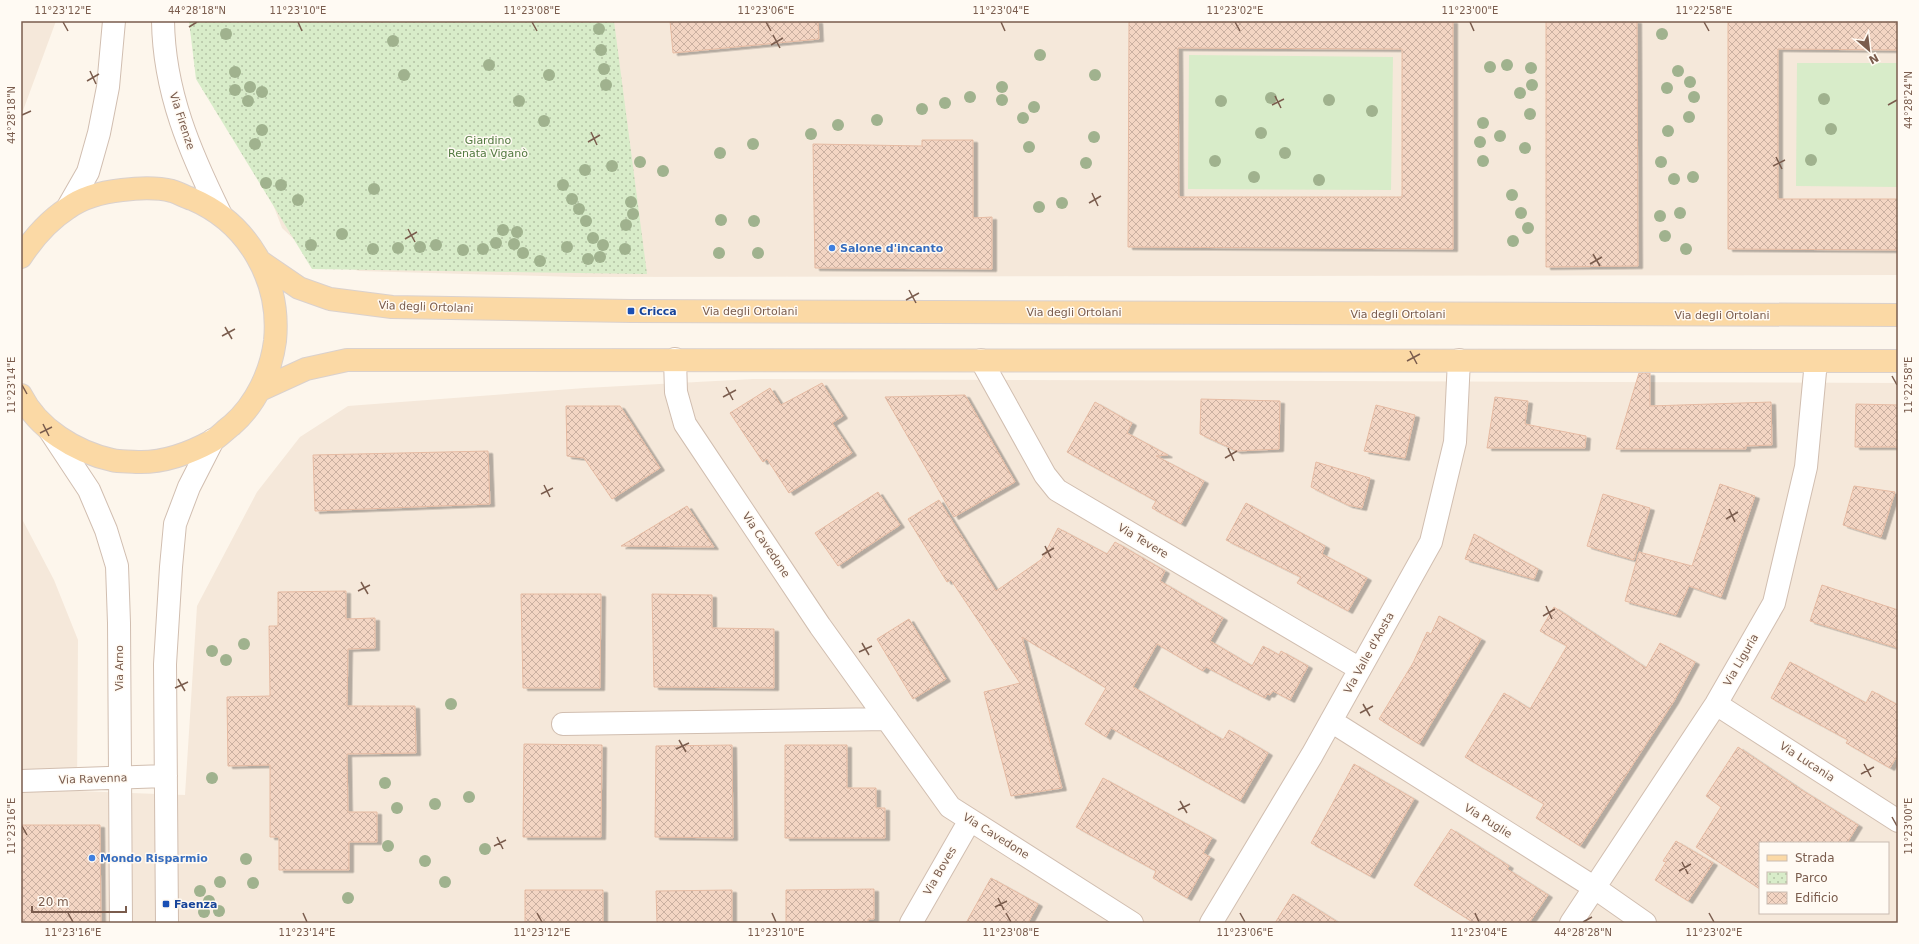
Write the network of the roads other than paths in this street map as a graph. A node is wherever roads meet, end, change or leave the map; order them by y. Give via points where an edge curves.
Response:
1 (114, 21) edge
2 (163, 21) edge
3 (68, 207) junction
4 (221, 215) junction
5 (21, 256) edge
6 (261, 262) junction
7 (1898, 315) edge
8 (675, 359) junction
9 (981, 360) junction
10 (1459, 360) junction
11 (1816, 361) junction
12 (1898, 361) edge
13 (260, 390) junction
14 (21, 395) edge
15 (50, 431) junction
16 (213, 440) junction
17 (1360, 669) junction
18 (1716, 704) junction
19 (887, 719) junction
20 (1331, 721) junction
21 (563, 724) dead end
22 (166, 776) junction
23 (120, 778) junction
24 (21, 781) edge
25 (970, 820) junction
26 (1898, 821) edge
27 (1595, 888) junction
28 (121, 923) edge
29 (167, 923) edge
30 (911, 923) edge
31 (1132, 923) edge
32 (1211, 923) edge
33 (1571, 923) edge
34 (1645, 923) edge

1 - 3 street via 108,87 99,133 88,172
2 - 4 street, Via Firenze via 171,89 181,127
3 - 4 main road via 104,192 141,188 172,191
3 - 5 main road via 36,234
4 - 6 main road via 240,232
6 - 7 main road, Via degli Ortolani via 299,288 330,299 392,307 639,311
6 - 13 main road via 273,296 276,327 273,360
8 - 9 main road
8 - 13 main road via 347,360 306,369
8 - 19 street, Via Cavedone via 676,392 685,424 820,626
9 - 10 main road
9 - 17 street, Via Tevere via 1045,475 1056,490
10 - 11 main road
10 - 17 street, Via Valle d'Aosta via 1455,442 1431,542
11 - 12 main road
11 - 18 street, Via Liguria via 1806,467 1774,603
13 - 16 main road via 240,418
14 - 15 main road
15 - 16 main road via 79,450 113,460 148,462 179,456
15 - 23 street, Via Arno via 89,490 106,530 117,566
16 - 22 street via 189,487 175,524 165,664
17 - 20 street, Via Valle d'Aosta
18 - 26 street, Via Lucania
18 - 27 street, Via Liguria
19 - 21 street
19 - 25 street, Via Cavedone via 950,807
20 - 27 street, Via Puglie
20 - 32 street, Via Valle d'Aosta
22 - 23 street, Via Ravenna
22 - 29 street
23 - 24 street, Via Ravenna
23 - 28 street, Via Arno
25 - 30 street, Via Boves
25 - 31 street, Via Cavedone
27 - 33 street, Via Liguria
27 - 34 street, Via Puglie

